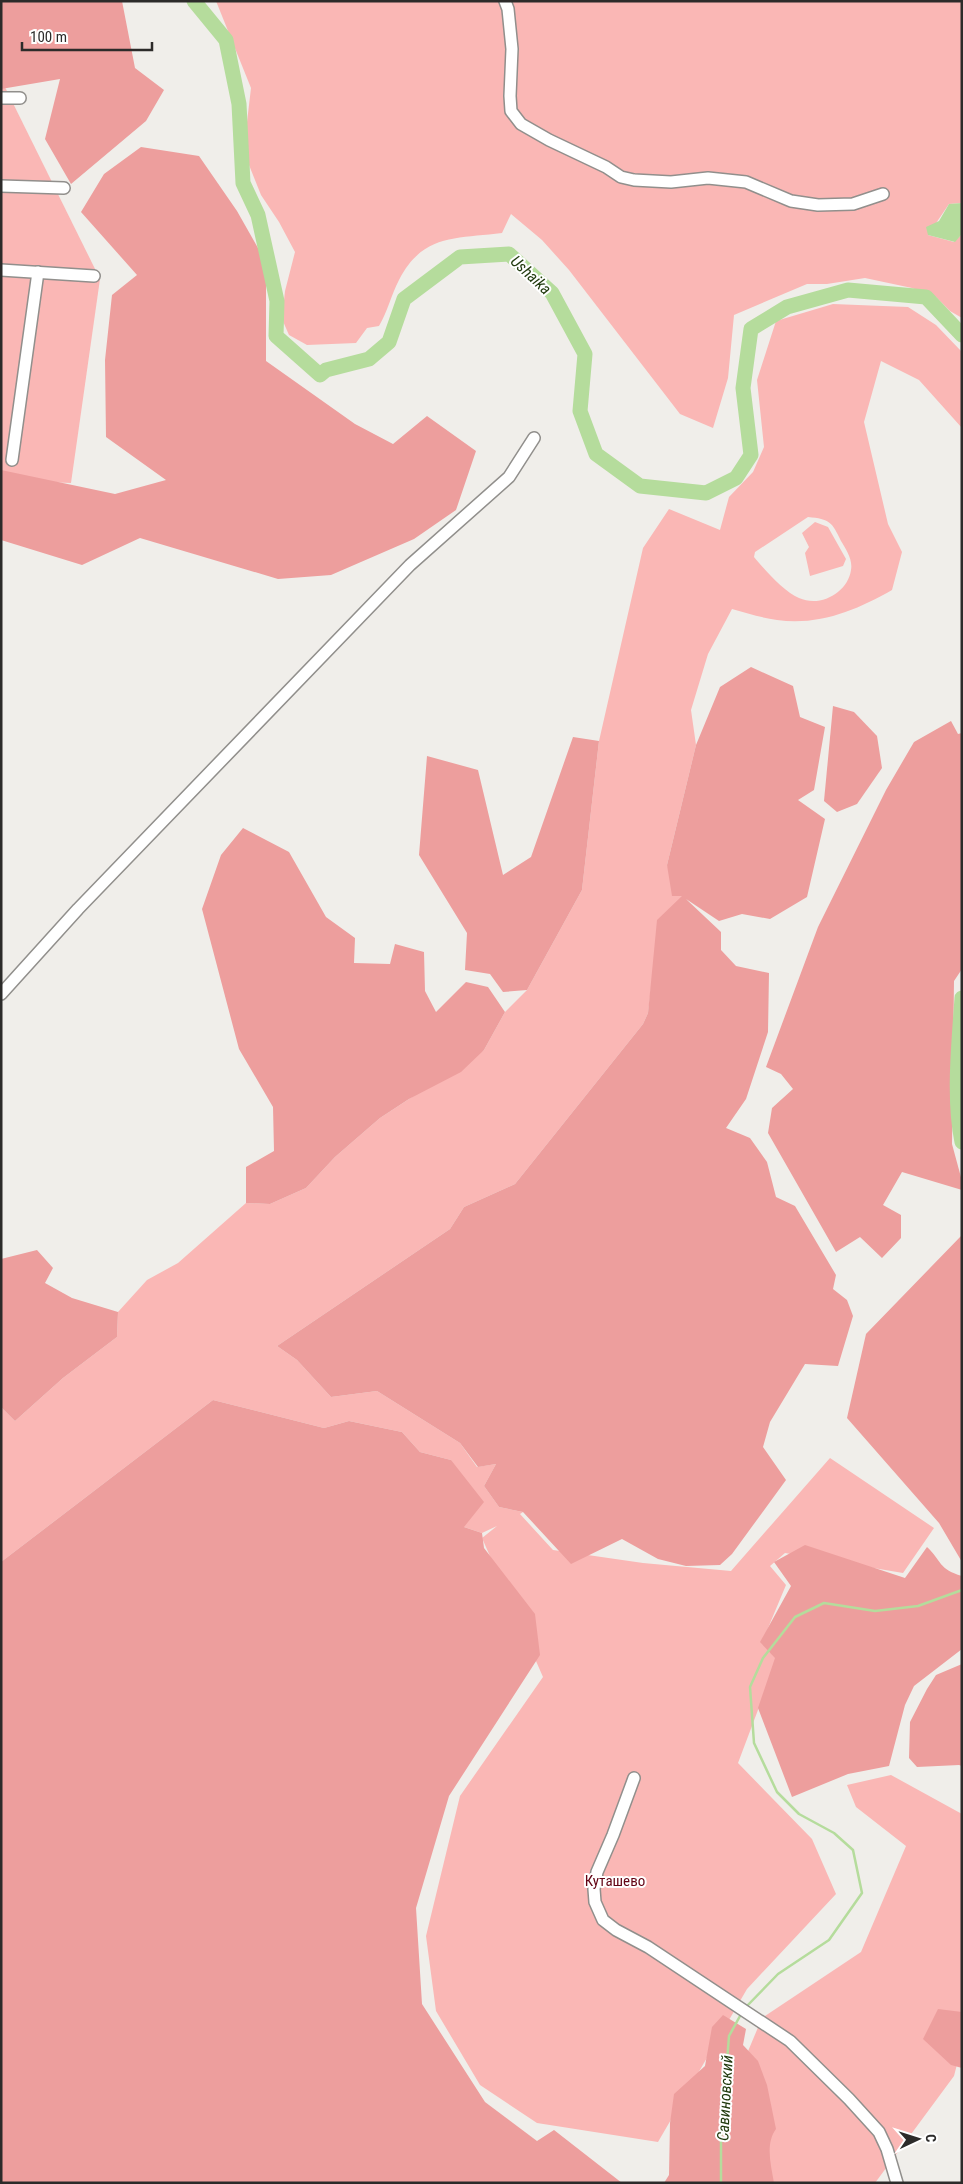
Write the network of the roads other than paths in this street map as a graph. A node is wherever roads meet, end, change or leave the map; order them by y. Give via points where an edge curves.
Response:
1 (505, 1) edge
2 (1, 98) edge
3 (20, 98) dead end
4 (1, 186) edge
5 (64, 188) dead end
6 (883, 194) dead end
7 (1, 270) edge
8 (38, 272) junction
9 (94, 276) dead end
10 (534, 438) dead end
11 (12, 460) dead end
12 (1, 994) edge
13 (634, 1778) dead end
14 (897, 2183) edge

1 - 6 street via 512,49 512,112 521,124 549,140 634,180 671,182 708,178 746,182 791,201 818,205 853,204
2 - 3 street
4 - 5 street
7 - 8 street
8 - 9 street
8 - 11 street
10 - 12 street via 509,477 410,565 78,909
13 - 14 street via 597,1872 595,1902 603,1920 790,2042 879,2132

